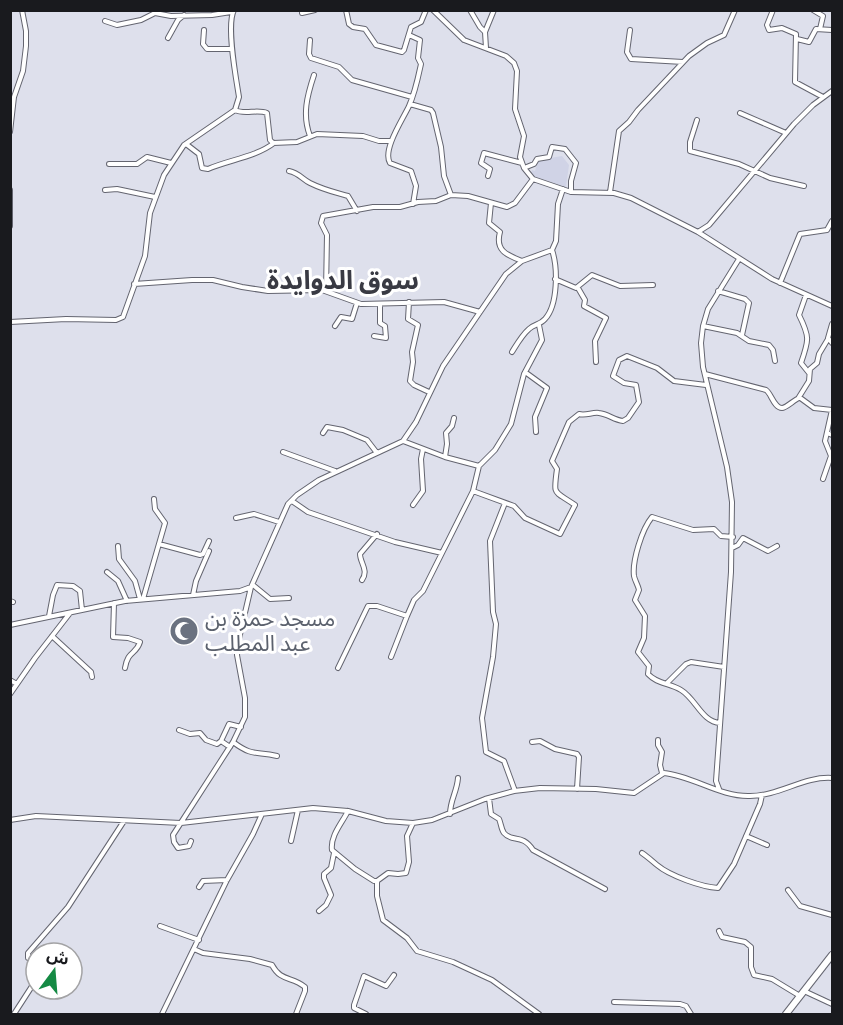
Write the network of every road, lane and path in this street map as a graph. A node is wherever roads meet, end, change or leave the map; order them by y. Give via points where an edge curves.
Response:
1 (22, 10) edge
2 (315, 10) edge
3 (346, 10) edge
4 (426, 10) edge
5 (433, 10) edge
6 (470, 10) edge
7 (494, 10) edge
8 (735, 10) edge
9 (773, 10) edge
10 (813, 10) edge
11 (233, 11) edge
12 (302, 13) dead end
13 (185, 15) junction
14 (105, 21) dead end
15 (820, 29) junction
16 (204, 30) dead end
17 (630, 30) dead end
18 (832, 30) edge
19 (485, 32) junction
20 (409, 35) junction
21 (168, 38) dead end
22 (797, 39) junction
23 (310, 40) dead end
24 (486, 48) junction
25 (232, 49) junction
26 (684, 62) junction
27 (314, 75) dead end
28 (832, 91) edge
29 (823, 97) junction
30 (412, 98) junction
31 (410, 104) junction
32 (12, 108) edge
33 (235, 110) junction
34 (740, 113) dead end
35 (697, 120) dead end
36 (10, 132) edge
37 (786, 133) junction
38 (310, 136) junction
39 (391, 141) junction
40 (274, 143) junction
41 (186, 144) junction
42 (171, 163) junction
43 (109, 164) dead end
44 (523, 166) junction
45 (754, 169) junction
46 (289, 171) dead end
47 (488, 176) dead end
48 (533, 179) junction
49 (804, 186) dead end
50 (563, 189) junction
51 (10, 190) edge
52 (105, 190) dead end
53 (571, 192) junction
54 (610, 192) junction
55 (451, 195) junction
56 (562, 196) junction
57 (154, 197) junction
58 (491, 203) junction
59 (413, 204) junction
60 (357, 211) junction
61 (832, 221) edge
62 (709, 225) junction
63 (10, 226) edge
64 (698, 232) junction
65 (706, 237) junction
66 (552, 250) junction
67 (739, 259) junction
68 (522, 261) junction
69 (555, 279) junction
70 (780, 283) junction
71 (134, 284) junction
72 (653, 285) dead end
73 (578, 288) junction
74 (326, 291) junction
75 (718, 291) junction
76 (806, 295) junction
77 (409, 302) junction
78 (357, 303) junction
79 (380, 305) junction
80 (832, 306) edge
81 (480, 312) junction
82 (10, 322) edge
83 (832, 324) edge
84 (539, 325) junction
85 (335, 326) dead end
86 (703, 326) junction
87 (742, 335) junction
88 (374, 336) dead end
89 (828, 339) junction
90 (832, 344) edge
91 (512, 352) dead end
92 (776, 361) dead end
93 (596, 362) dead end
94 (525, 372) junction
95 (704, 373) junction
96 (809, 373) junction
97 (707, 385) junction
98 (429, 392) junction
99 (800, 398) junction
100 (832, 410) edge
101 (454, 418) dead end
102 (536, 432) dead end
103 (827, 433) junction
104 (323, 434) dead end
105 (832, 435) edge
106 (403, 441) junction
107 (423, 449) junction
108 (283, 452) dead end
109 (376, 453) junction
110 (445, 457) junction
111 (479, 466) junction
112 (335, 472) junction
113 (823, 479) dead end
114 (473, 491) junction
115 (154, 499) dead end
116 (292, 501) junction
117 (505, 502) junction
118 (413, 505) dead end
119 (236, 518) dead end
120 (279, 522) junction
121 (377, 534) junction
122 (733, 537) junction
123 (208, 541) dead end
124 (159, 544) junction
125 (118, 546) dead end
126 (777, 546) dead end
127 (732, 548) junction
128 (209, 551) dead end
129 (442, 553) junction
130 (107, 572) dead end
131 (362, 580) dead end
132 (252, 586) junction
133 (193, 595) junction
134 (289, 598) dead end
135 (142, 599) junction
136 (127, 600) junction
137 (114, 603) junction
138 (81, 610) junction
139 (70, 612) junction
140 (49, 616) junction
141 (407, 616) junction
142 (10, 625) edge
143 (52, 636) junction
144 (391, 657) dead end
145 (724, 667) junction
146 (125, 668) dead end
147 (338, 668) dead end
148 (92, 677) dead end
149 (10, 680) edge
150 (667, 683) junction
151 (17, 684) junction
152 (10, 694) edge
153 (720, 723) junction
154 (241, 728) junction
155 (179, 730) dead end
156 (658, 740) dead end
157 (221, 741) junction
158 (532, 742) dead end
159 (232, 745) junction
160 (277, 756) dead end
161 (662, 773) junction
162 (458, 778) dead end
163 (832, 778) edge
164 (716, 781) junction
165 (710, 787) junction
166 (577, 789) junction
167 (719, 790) junction
168 (515, 791) junction
169 (762, 795) junction
170 (489, 798) junction
171 (298, 810) junction
172 (348, 811) junction
173 (262, 814) junction
174 (450, 814) junction
175 (10, 820) edge
176 (124, 821) junction
177 (413, 822) junction
178 (181, 823) junction
179 (746, 836) junction
180 (191, 841) dead end
181 (291, 841) dead end
182 (767, 845) dead end
183 (334, 852) junction
184 (642, 853) dead end
185 (227, 880) junction
186 (377, 881) junction
187 (199, 887) dead end
188 (605, 889) dead end
189 (788, 890) dead end
190 (320, 911) dead end
191 (832, 915) edge
192 (160, 926) dead end
193 (719, 931) dead end
194 (199, 940) junction
195 (38, 941) edge
196 (194, 949) junction
197 (832, 955) edge
198 (394, 975) dead end
199 (802, 994) junction
200 (24, 999) edge
201 (614, 1002) dead end
202 (832, 1004) edge
203 (14, 1014) edge
204 (162, 1014) edge
205 (296, 1014) edge
206 (366, 1014) edge
207 (539, 1014) edge
208 (691, 1014) edge
209 (786, 1014) edge

1 - 32 street via 26,46
2 - 12 street
3 - 20 street via 349,24 365,28 377,46 403,51
4 - 20 street via 423,20 411,27
5 - 24 street via 460,37
6 - 19 street
7 - 19 street
8 - 26 street via 724,35 699,48
9 - 22 street via 768,29 785,29 796,33
10 - 15 street via 824,16
11 - 13 street
11 - 25 street
13 - 14 street via 155,13 117,25
13 - 21 street
15 - 18 street
15 - 22 street via 815,30 809,42
16 - 25 street via 203,44 207,49
17 - 26 street via 627,52 631,58
19 - 24 street
20 - 30 street via 421,41 421,64
22 - 29 street via 794,81
23 - 30 street via 311,58 339,67 351,80
24 - 44 street via 513,60 516,67 515,110 523,132
25 - 33 street via 239,96
26 - 54 street via 619,130
27 - 38 street via 305,117
28 - 29 street
29 - 37 street
30 - 31 street
31 - 39 street
31 - 55 street via 434,113
32 - 36 street
33 - 40 street via 267,113 270,140
33 - 41 street
34 - 37 street
35 - 45 street via 690,151
37 - 45 street
38 - 39 street via 363,136
38 - 40 street
39 - 59 street via 388,161 411,171 416,184
40 - 41 street via 208,169 202,168 197,152
41 - 42 street
42 - 43 street via 147,157 137,164
42 - 57 street
44 - 47 street via 484,153 481,163 490,170
44 - 48 street
44 - 53 street via 549,157 551,147 565,149 576,163
45 - 49 street via 770,178
45 - 62 street
46 - 60 street via 328,192 348,196
48 - 50 street
48 - 58 street via 512,206
50 - 53 street
50 - 56 street
51 - 63 street
52 - 57 street
53 - 54 street
53 - 56 street
54 - 64 street via 631,198
55 - 58 street
55 - 59 street
56 - 66 street
57 - 71 street via 146,252
58 - 68 street via 489,223 499,231 499,246
59 - 60 street
60 - 74 street via 322,218 327,235
61 - 70 street via 827,230 800,234
62 - 64 street
62 - 65 street
64 - 65 street
65 - 67 street
66 - 68 street
66 - 69 street
67 - 70 street
67 - 75 street
68 - 81 street via 506,274
69 - 73 street
69 - 84 street via 553,306
70 - 76 street
71 - 74 street via 213,280 252,289
71 - 82 street via 123,317 116,321
72 - 73 street via 620,286 592,275
73 - 93 street via 584,306 606,318 595,341
74 - 78 street
75 - 86 street
75 - 87 street via 749,303
76 - 80 street
76 - 96 street via 799,315 808,345 801,363
77 - 79 street
77 - 81 street via 444,302
77 - 98 street via 408,319 418,325 410,381
78 - 79 street
78 - 85 street via 352,319 340,317
79 - 88 street via 380,323 385,326 386,338
81 - 98 street
83 - 89 street
84 - 91 street via 531,327
84 - 94 street via 542,340
86 - 87 street
86 - 95 street
87 - 92 street via 771,346
89 - 90 street
89 - 96 street
94 - 102 street via 547,388 535,417
94 - 111 street via 511,424 495,450
95 - 97 street
95 - 99 street via 766,390 781,408
96 - 99 street
97 - 117 street via 674,381 652,366 627,356 621,358 613,376 637,387 637,406 623,421 598,413 575,416 552,458 557,469 553,488 575,505 561,533 525,518
97 - 122 street via 727,468
98 - 106 street
99 - 100 street via 816,409
100 - 103 street
101 - 110 street via 446,433
103 - 105 street
103 - 113 street via 826,446 831,456
104 - 109 street via 327,427 343,430 367,440
106 - 107 street
106 - 109 street
107 - 110 street
107 - 118 street via 423,491
108 - 112 street
109 - 112 street
110 - 111 street
111 - 114 street
112 - 116 street
114 - 117 street
114 - 129 street
115 - 124 street via 155,509 165,523
116 - 120 street
116 - 121 street via 308,512
117 - 168 street via 490,542 496,624 482,718 486,752 504,761
119 - 120 street via 254,514
120 - 132 street
121 - 129 street
121 - 131 street via 360,554 365,568
122 - 127 street
122 - 150 street via 652,517 641,539 635,565 639,590 635,600 645,616 644,638 638,652 648,663 650,676
123 - 124 street via 200,555
124 - 135 street
125 - 135 street via 119,560 135,581
126 - 127 street via 768,551 743,538
127 - 145 street
128 - 133 street
129 - 141 street
130 - 136 street via 118,581
132 - 133 street
132 - 134 street via 270,598
132 - 154 street via 237,649 246,706
133 - 135 street
135 - 136 street
136 - 137 street
137 - 138 street
137 - 146 street via 113,637 140,642
138 - 139 street
138 - 140 street via 80,591 59,585
139 - 140 street
139 - 143 street
140 - 142 street
141 - 144 street
141 - 147 street via 368,606
143 - 148 street
143 - 151 street
145 - 150 street via 692,662
145 - 153 street
149 - 151 street
150 - 153 street via 692,699 709,720
151 - 152 street
153 - 164 street
154 - 157 street via 229,724
154 - 159 street
155 - 157 street via 200,734 214,744
156 - 161 street
157 - 159 street
158 - 166 street via 540,741 577,754
159 - 160 street via 250,753
159 - 178 street
161 - 165 street
161 - 166 street via 634,793
162 - 174 street
163 - 169 street via 811,780
164 - 165 street
164 - 167 street
165 - 167 street
166 - 168 street
167 - 169 street
168 - 170 street
169 - 179 street
170 - 174 street
170 - 188 street via 491,814 499,819 507,835 527,841 533,850
171 - 172 street
171 - 173 street
171 - 181 street
172 - 177 street via 386,821
172 - 183 street via 331,844
173 - 178 street
173 - 185 street
174 - 177 street
175 - 176 street via 36,816
176 - 178 street
176 - 195 street via 68,907
177 - 186 street via 407,836 406,873 388,873
178 - 180 street via 173,835 175,845 182,849
179 - 182 street
179 - 184 street via 729,874 718,888 658,866
183 - 186 street
183 - 190 street via 332,866 324,874 331,895
185 - 187 street via 206,880
185 - 194 street
186 - 207 street via 383,920 417,951 492,980
189 - 191 street via 800,906
192 - 194 street
193 - 199 street via 722,937 751,947 754,975
194 - 196 street
196 - 204 street
196 - 205 street via 203,954 272,965 277,975 305,987
197 - 199 highway
198 - 206 street via 387,986 364,976 354,1008
199 - 202 street
199 - 209 highway
200 - 203 street
201 - 208 street via 680,1004

